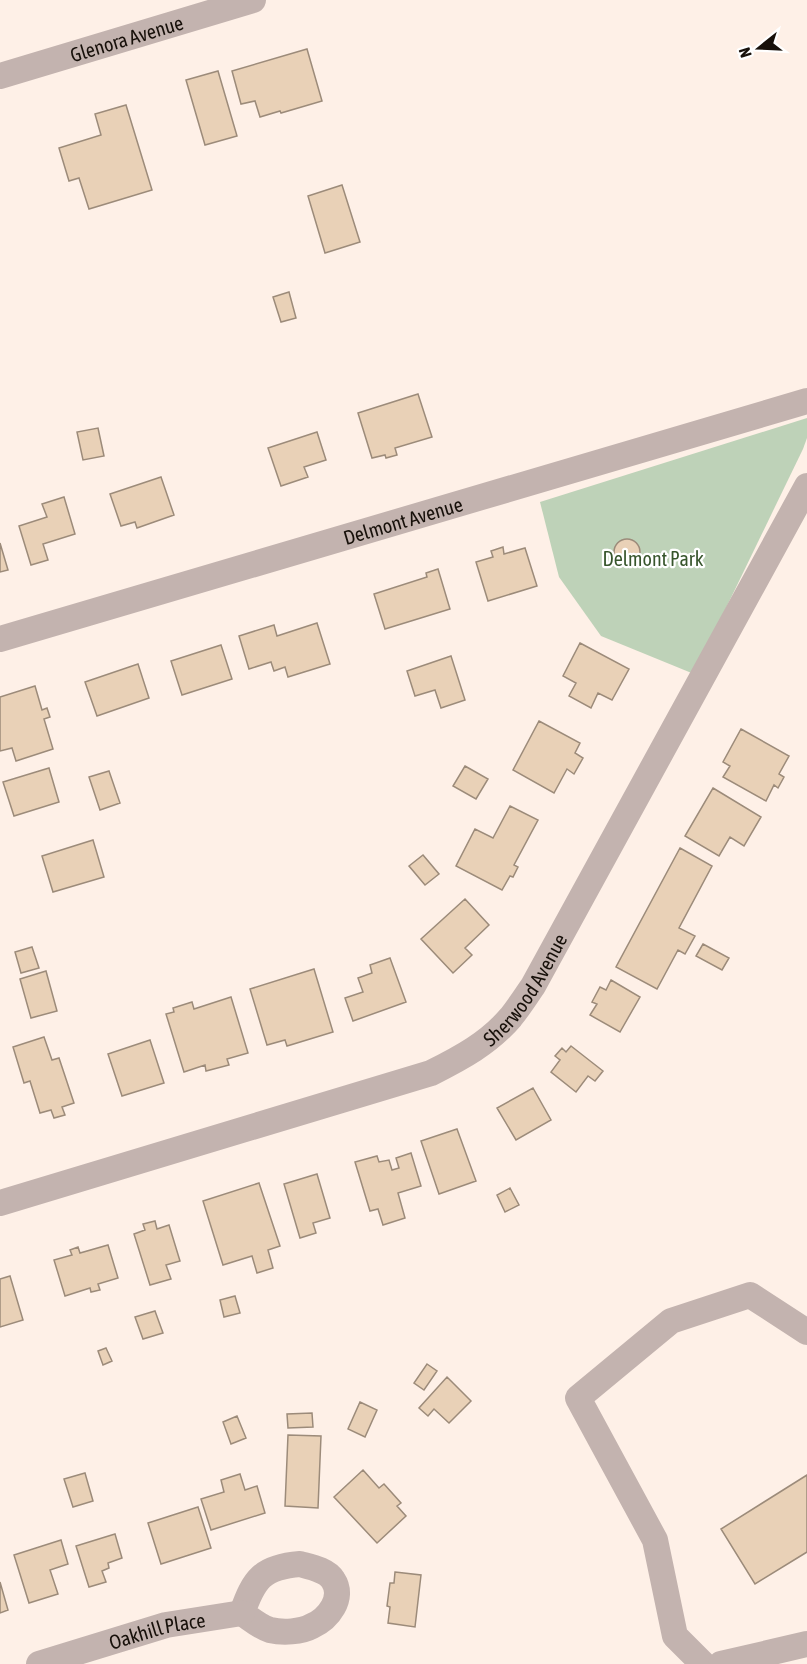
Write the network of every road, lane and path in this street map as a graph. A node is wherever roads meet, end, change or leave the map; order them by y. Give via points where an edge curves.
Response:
1 (253, 0) edge
2 (0, 76) edge
3 (807, 401) edge
4 (807, 486) edge
5 (0, 639) edge
6 (0, 1203) edge
7 (807, 1332) edge
8 (242, 1613) dead end
9 (807, 1644) edge
10 (39, 1664) edge
11 (704, 1664) edge
12 (721, 1664) edge

1 - 2 street, Glenora Avenue
3 - 5 street, Delmont Avenue
4 - 6 street, Sherwood Avenue via 533,986 512,1017 485,1042 431,1073
7 - 11 street via 750,1295 671,1321 578,1398 655,1540 675,1636
8 - 10 street, Oakhill Place via 166,1625
9 - 12 street

